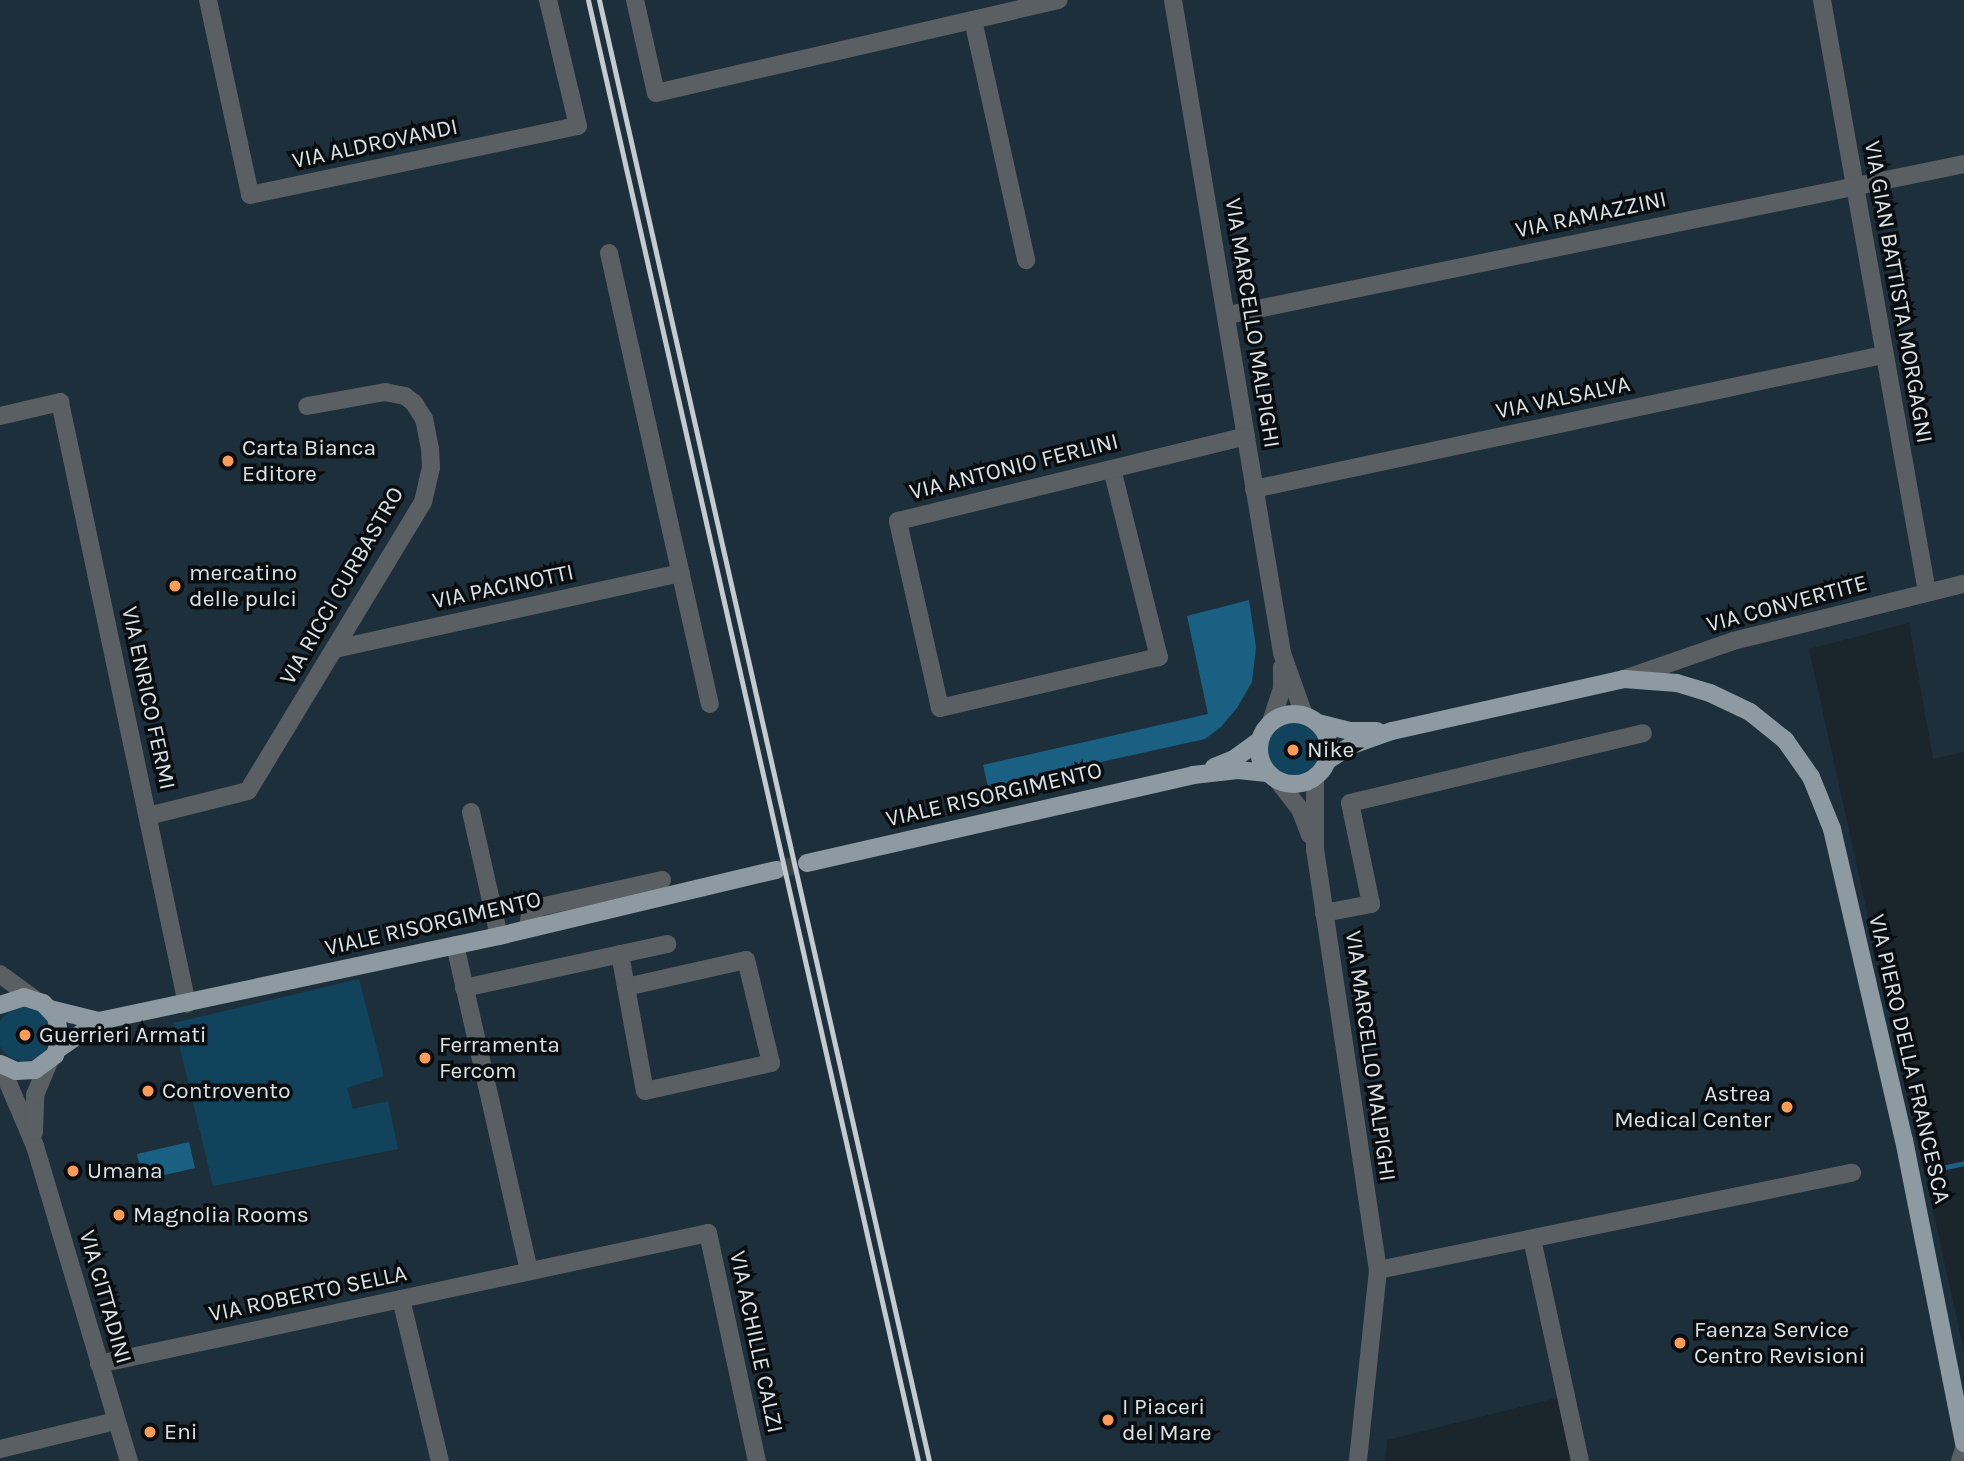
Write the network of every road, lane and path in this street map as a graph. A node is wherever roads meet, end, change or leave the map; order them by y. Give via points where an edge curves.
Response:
1 (208, 0) edge
2 (548, 0) edge
3 (635, 0) edge
4 (1058, 0) edge
5 (1173, 0) edge
6 (1822, 0) edge
7 (973, 20) junction
8 (1964, 164) edge
9 (1855, 186) junction
10 (610, 253) dead end
11 (1027, 260) dead end
12 (1228, 315) junction
13 (1883, 355) junction
14 (307, 406) dead end
15 (0, 416) edge
16 (1246, 436) junction
17 (1112, 469) junction
18 (1254, 489) junction
19 (681, 573) junction
20 (1964, 584) edge
21 (1927, 592) junction
22 (335, 649) junction
23 (1282, 653) junction
24 (1624, 679) junction
25 (710, 704) dead end
26 (1311, 719) junction
27 (1270, 722) junction
28 (1391, 731) junction
29 (1643, 733) dead end
30 (1259, 741) junction
31 (1328, 760) junction
32 (1193, 775) junction
33 (1273, 777) junction
34 (1315, 779) junction
35 (471, 812) dead end
36 (148, 817) junction
37 (1315, 849) junction
38 (807, 863) tunnel mouth
39 (776, 870) tunnel mouth
40 (662, 880) dead end
41 (1324, 913) junction
42 (528, 928) junction
43 (499, 936) junction
44 (667, 944) dead end
45 (455, 945) junction
46 (620, 954) junction
47 (0, 974) edge
48 (626, 987) junction
49 (464, 988) junction
50 (34, 999) junction
51 (187, 1004) junction
52 (0, 1006) edge
53 (50, 1009) junction
54 (99, 1021) junction
55 (54, 1054) junction
56 (0, 1064) edge
57 (35, 1146) junction
58 (1852, 1173) dead end
59 (708, 1233) joint
60 (1532, 1239) junction
61 (1378, 1270) junction
62 (528, 1271) junction
63 (401, 1299) junction
64 (99, 1364) junction
65 (116, 1421) junction
66 (1964, 1443) edge
67 (0, 1449) edge
68 (1964, 1449) edge
69 (129, 1461) edge
70 (440, 1461) edge
71 (757, 1461) edge
72 (1358, 1461) edge
73 (1580, 1461) edge
74 (1961, 1461) edge

1 - 2 street, VIA ALDROVANDI via 250,195 578,127
3 - 7 street via 656,93
4 - 7 street
5 - 12 street, VIA MARCELLO MALPIGHI
6 - 9 street, VIA GIAN BATTISTA MORGAGNI
7 - 11 street
8 - 9 street, VIA RAMAZZINI
9 - 12 street, VIA RAMAZZINI
9 - 13 street, VIA GIAN BATTISTA MORGAGNI
10 - 19 street
12 - 16 street, VIA MARCELLO MALPIGHI
13 - 18 street, VIA VALSALVA
13 - 21 street, VIA GIAN BATTISTA MORGAGNI
14 - 22 street, VIA RICCI CURBASTRO via 385,392 405,396 420,410 430,449 423,502
15 - 36 street, VIA ENRICO FERMI via 60,402
16 - 17 street, VIA ANTONIO FERLINI
16 - 18 street, VIA MARCELLO MALPIGHI
17 - 17 street, VIA ANTONIO FERLINI via 898,521 940,708 1159,657
18 - 23 street, VIA MARCELLO MALPIGHI
19 - 22 street, VIA PACINOTTI
19 - 25 street
20 - 21 street, VIA CONVERTITE
21 - 24 street, VIA CONVERTITE via 1733,641
22 - 36 street, VIA RICCI CURBASTRO via 248,791
23 - 26 street, VIA MARCELLO MALPIGHI
23 - 27 street, VIA MARCELLO MALPIGHI via 1282,689
24 - 28 main road
24 - 66 main road, VIA PIERO DELLA FRANCESCA via 1686,685 1731,701 1785,740 1811,777 1832,829 1904,1140
26 - 27 main road via 1292,714
26 - 28 main road via 1351,731
26 - 31 main road via 1329,740
27 - 30 main road, VIALE RISORGIMENTO
28 - 31 main road via 1352,745
29 - 41 street via 1350,803 1371,904
30 - 32 main road, VIALE RISORGIMENTO via 1234,759
30 - 33 main road via 1261,764
31 - 34 main road
32 - 33 main road, VIALE RISORGIMENTO via 1238,770
32 - 38 main road, VIALE RISORGIMENTO
33 - 34 main road, VIALE RISORGIMENTO via 1297,785
33 - 37 street, VIA MARCELLO MALPIGHI via 1300,809
34 - 37 street, VIA MARCELLO MALPIGHI
35 - 43 street
36 - 51 street, VIA ENRICO FERMI
37 - 41 street, VIA MARCELLO MALPIGHI
39 - 42 main road, VIALE RISORGIMENTO
40 - 42 street via 540,907 530,913
41 - 61 street, VIA MARCELLO MALPIGHI
42 - 43 main road, VIALE RISORGIMENTO
43 - 45 main road, VIALE RISORGIMENTO
44 - 46 street
45 - 49 street
45 - 51 main road, VIALE RISORGIMENTO
46 - 48 street
46 - 49 street
47 - 50 street
48 - 48 street via 645,1091 771,1063 747,960
49 - 62 street
50 - 52 main road via 13,998
50 - 53 main road, VIALE RISORGIMENTO
51 - 54 main road, VIALE RISORGIMENTO
53 - 54 main road, VIALE RISORGIMENTO
53 - 55 main road via 60,1028
54 - 55 main road, VIALE RISORGIMENTO
55 - 56 main road, VIALE RISORGIMENTO via 25,1072
55 - 57 street, VIA CITTADINI via 35,1095
56 - 57 street, VIA CITTADINI
57 - 64 street, VIA CITTADINI
58 - 60 street
59 - 62 street, VIA ROBERTO SELLA
59 - 71 street, VIA ACHILLE CALZI
60 - 61 street
60 - 73 street
61 - 72 street, VIA MARCELLO MALPIGHI
62 - 63 street, VIA ROBERTO SELLA
63 - 64 street, VIA ROBERTO SELLA
63 - 70 street
64 - 65 street, VIA CITTADINI
65 - 67 street
65 - 69 street, VIA CITTADINI
68 - 74 street

